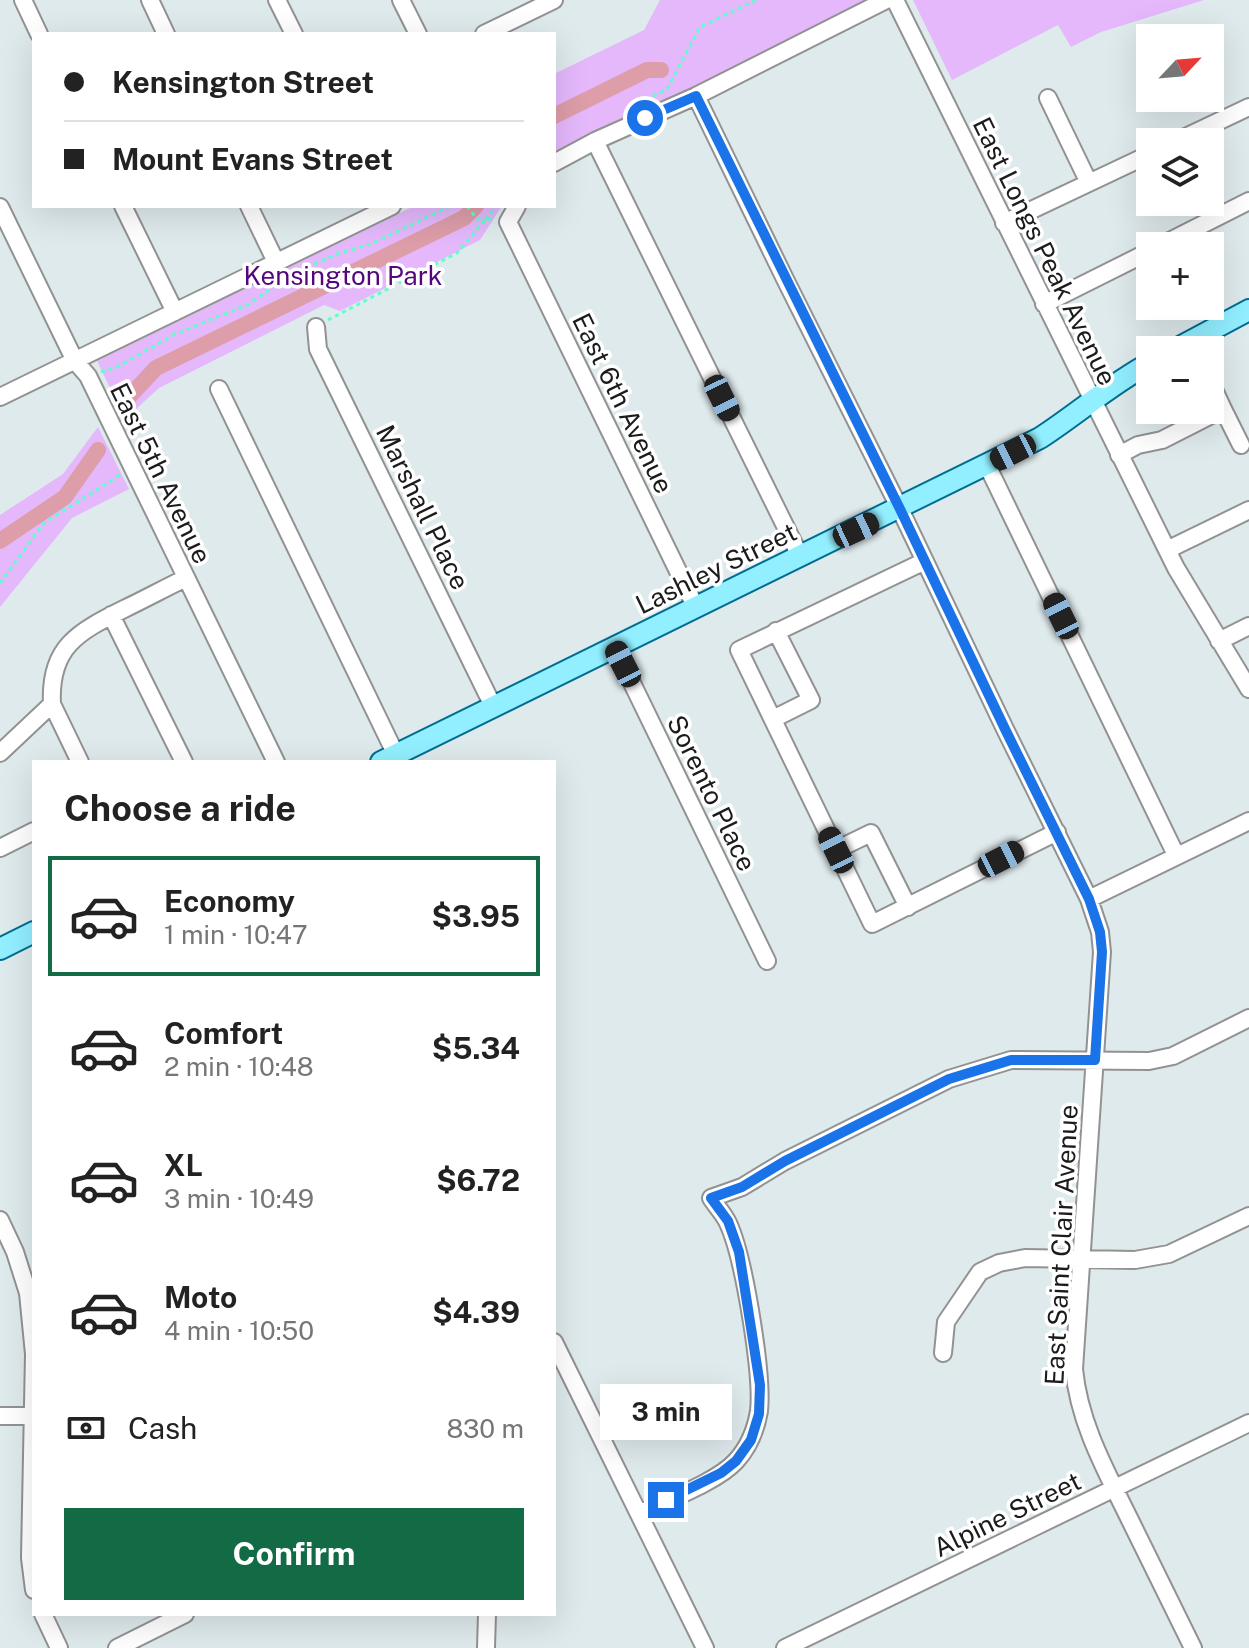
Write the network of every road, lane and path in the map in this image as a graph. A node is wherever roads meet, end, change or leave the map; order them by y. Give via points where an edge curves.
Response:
1 (23, 0) edge
2 (150, 0) edge
3 (277, 0) edge
4 (401, 0) edge
5 (554, 0) edge
6 (756, 0) edge
7 (886, 0) edge
8 (895, 0) edge
9 (38, 32) edge
10 (165, 32) edge
11 (293, 32) edge
12 (417, 32) edge
13 (488, 32) edge
14 (696, 96) junction
15 (1048, 98) dead end
16 (639, 104) dead end
17 (1249, 107) edge
18 (1205, 128) edge
19 (595, 141) junction
20 (1136, 161) edge
21 (556, 162) edge
22 (1089, 183) junction
23 (1249, 201) edge
24 (0, 207) edge
25 (124, 208) edge
26 (250, 208) edge
27 (381, 208) edge
28 (446, 208) edge
29 (469, 208) edge
30 (494, 208) edge
31 (516, 208) edge
32 (486, 219) junction
33 (1004, 223) junction
34 (1188, 232) edge
35 (1136, 258) edge
36 (276, 262) junction
37 (1044, 304) junction
38 (1249, 310) edge
39 (175, 312) junction
40 (316, 327) joint
41 (1200, 336) edge
42 (75, 361) junction
43 (1136, 370) edge
44 (88, 376) junction
45 (219, 389) dead end
46 (0, 397) edge
47 (1092, 403) junction
48 (1224, 411) edge
49 (1193, 424) edge
50 (1241, 445) dead end
51 (1119, 455) junction
52 (987, 465) junction
53 (132, 468) junction
54 (900, 509) junction
55 (1249, 510) edge
56 (1167, 550) junction
57 (800, 556) junction
58 (925, 561) junction
59 (186, 578) junction
60 (0, 583) edge
61 (695, 606) junction
62 (111, 615) junction
63 (1249, 626) edge
64 (776, 631) junction
65 (1219, 641) junction
66 (614, 646) junction
67 (1249, 689) edge
68 (52, 704) junction
69 (493, 706) junction
70 (773, 719) junction
71 (0, 753) edge
72 (388, 758) edge
73 (79, 760) edge
74 (183, 760) edge
75 (275, 760) edge
76 (1249, 821) edge
77 (32, 832) edge
78 (1057, 832) junction
79 (0, 848) edge
80 (836, 850) junction
81 (1176, 855) junction
82 (1089, 899) junction
83 (908, 907) junction
84 (32, 933) edge
85 (0, 949) edge
86 (767, 961) dead end
87 (1249, 1018) edge
88 (1095, 1060) junction
89 (1249, 1216) edge
90 (0, 1220) edge
91 (1081, 1260) junction
92 (31, 1293) edge
93 (32, 1313) edge
94 (556, 1350) edge
95 (943, 1353) dead end
96 (0, 1416) edge
97 (32, 1416) edge
98 (1249, 1423) edge
99 (1114, 1488) junction
100 (639, 1514) junction
101 (32, 1574) edge
102 (44, 1616) edge
103 (181, 1616) edge
104 (487, 1616) edge
105 (59, 1648) edge
106 (117, 1648) edge
107 (486, 1648) edge
108 (705, 1648) edge
109 (785, 1648) edge
110 (1193, 1648) edge

1 - 9 street
2 - 10 street
3 - 11 street
4 - 12 street
5 - 13 street
6 - 16 path via 700,27 667,89
7 - 14 street
8 - 33 street, East Longs Peak Avenue
14 - 19 street
14 - 54 street, East Saint Clair Avenue
15 - 22 street
17 - 18 street
19 - 21 street
19 - 57 street
20 - 22 street
22 - 33 street
23 - 34 street
24 - 42 street, East 5th Avenue
25 - 39 street
26 - 36 street
27 - 36 street
28 - 44 path via 294,273 249,304
29 - 32 path via 477,219
30 - 32 path
31 - 61 street, East 6th Avenue via 508,222
32 - 40 path via 457,253
33 - 37 street, East Longs Peak Avenue
35 - 37 street
36 - 39 street
37 - 47 street, East Longs Peak Avenue
38 - 41 main road
39 - 42 street
40 - 69 street, Marshall Place via 318,349
42 - 44 street, East 5th Avenue
42 - 46 street
43 - 47 main road, Lashley Street
44 - 53 street, East 5th Avenue
45 - 72 street
47 - 51 street, East Longs Peak Avenue
47 - 52 main road, Lashley Street
48 - 50 street
49 - 51 street
51 - 56 street, East Longs Peak Avenue
52 - 54 main road, Lashley Street
52 - 81 street
53 - 59 street, East 5th Avenue
53 - 60 path via 44,523
54 - 57 main road, Lashley Street
54 - 58 street, East Saint Clair Avenue
55 - 56 street
56 - 65 street, East Longs Peak Avenue
57 - 61 main road, Lashley Street
58 - 64 street
58 - 78 street, East Saint Clair Avenue
59 - 62 street
59 - 75 street, East 5th Avenue
61 - 66 main road, Lashley Street
62 - 68 street via 85,628 57,662
62 - 74 street
63 - 65 street
64 - 70 street via 739,650
64 - 70 street via 811,700
65 - 67 street, East Longs Peak Avenue
66 - 69 main road, Lashley Street
66 - 86 street, Sorento Place
68 - 71 street
68 - 73 street
69 - 72 main road, Lashley Street
70 - 80 street
76 - 81 street
77 - 79 street
78 - 82 street, East Saint Clair Avenue
78 - 83 street
80 - 83 street via 871,833
80 - 83 street via 872,924
81 - 82 street
82 - 88 street, East Saint Clair Avenue via 1102,952
84 - 85 main road
87 - 88 street via 1173,1056
88 - 91 street, East Saint Clair Avenue
88 - 100 street via 1011,1060 949,1079 742,1187 711,1198 728,1221 739,1252 760,1385 759,1414 751,1440 736,1461
89 - 91 street via 1169,1254
90 - 92 street
91 - 95 street via 1025,1258 980,1272 946,1322
91 - 99 street, East Saint Clair Avenue via 1076,1395
92 - 93 street
94 - 100 street
96 - 97 street
97 - 101 street
98 - 99 street, Alpine Street
99 - 109 street, Alpine Street
99 - 110 street, East Saint Clair Avenue
100 - 108 street
102 - 105 street
103 - 106 street
104 - 107 street

